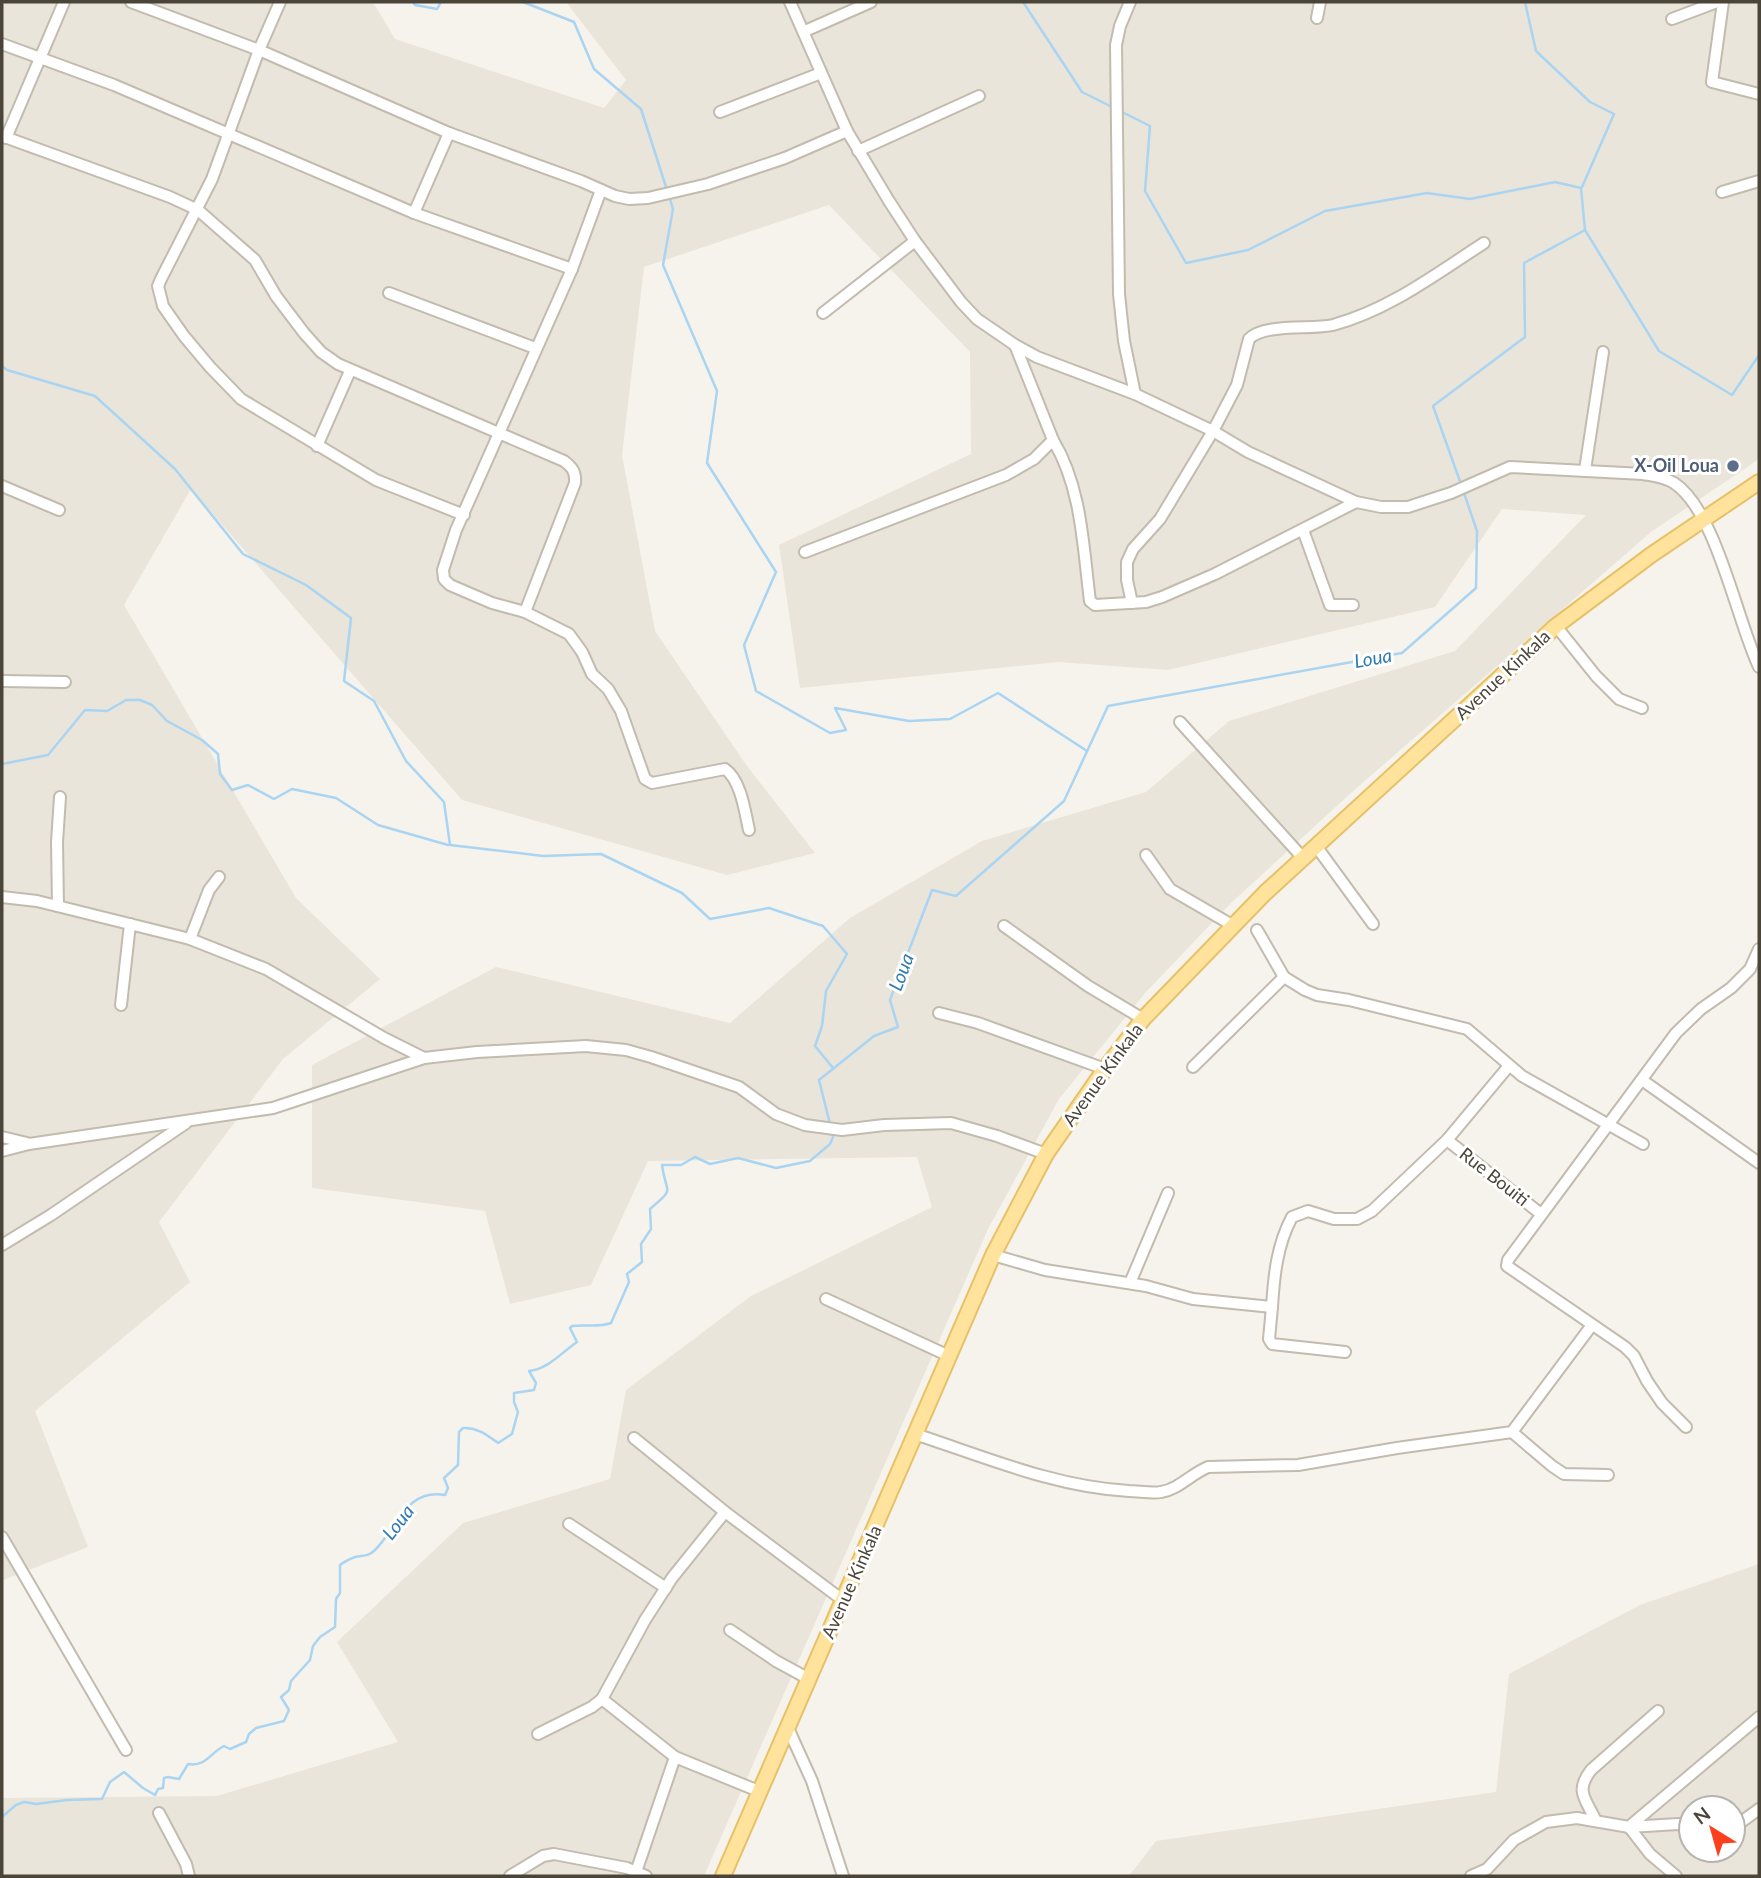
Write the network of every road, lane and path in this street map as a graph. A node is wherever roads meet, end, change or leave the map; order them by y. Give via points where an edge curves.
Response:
1 (64, 2) edge
2 (131, 2) edge
3 (280, 2) edge
4 (790, 2) edge
5 (871, 2) edge
6 (1130, 2) edge
7 (1320, 2) edge
8 (1717, 2) edge
9 (1723, 2) edge
10 (1317, 18) dead end
11 (1672, 19) dead end
12 (804, 31) junction
13 (2, 44) edge
14 (258, 50) junction
15 (40, 59) junction
16 (821, 73) junction
17 (1759, 94) edge
18 (979, 96) dead end
19 (720, 112) dead end
20 (847, 131) junction
21 (227, 133) junction
22 (449, 133) junction
23 (4, 137) edge
24 (858, 151) junction
25 (1759, 181) edge
26 (601, 190) junction
27 (1722, 192) dead end
28 (198, 210) junction
29 (414, 213) junction
30 (915, 241) junction
31 (1484, 243) dead end
32 (572, 269) junction
33 (389, 293) dead end
34 (823, 313) dead end
35 (1015, 345) junction
36 (535, 348) junction
37 (1603, 352) dead end
38 (350, 371) junction
39 (1135, 394) junction
40 (1213, 431) junction
41 (500, 435) junction
42 (1053, 440) junction
43 (317, 446) junction
44 (1585, 470) junction
45 (1759, 482) edge
46 (2, 486) edge
47 (1356, 502) junction
48 (59, 510) dead end
49 (464, 515) junction
50 (1704, 518) junction
51 (1303, 530) junction
52 (805, 552) dead end
53 (1132, 603) junction
54 (1353, 605) dead end
55 (525, 612) junction
56 (1556, 626) junction
57 (1759, 667) edge
58 (2, 681) edge
59 (65, 682) dead end
60 (1642, 708) dead end
61 (1180, 722) dead end
62 (60, 797) dead end
63 (748, 830) dead end
64 (1316, 846) junction
65 (1146, 855) dead end
66 (1303, 858) junction
67 (219, 877) dead end
68 (2, 897) edge
69 (58, 906) junction
70 (130, 924) junction
71 (1373, 924) dead end
72 (1233, 925) junction
73 (1004, 926) dead end
74 (1257, 930) dead end
75 (190, 939) junction
76 (1759, 949) edge
77 (1284, 976) junction
78 (121, 1005) dead end
79 (939, 1013) dead end
80 (1143, 1019) junction
81 (424, 1058) junction
82 (1193, 1067) dead end
83 (1508, 1067) junction
84 (1105, 1069) junction
85 (1642, 1080) junction
86 (188, 1122) junction
87 (1608, 1124) junction
88 (2, 1138) edge
89 (1447, 1140) junction
90 (29, 1144) junction
91 (1643, 1144) dead end
92 (2, 1151) edge
93 (1046, 1154) junction
94 (1759, 1163) edge
95 (1168, 1193) dead end
96 (1541, 1214) junction
97 (2, 1245) edge
98 (993, 1255) junction
99 (1130, 1283) junction
100 (826, 1299) dead end
101 (1272, 1307) junction
102 (1592, 1325) junction
103 (1345, 1352) dead end
104 (949, 1356) junction
105 (1686, 1427) dead end
106 (1512, 1433) junction
107 (915, 1434) junction
108 (634, 1438) dead end
109 (1608, 1475) dead end
110 (725, 1512) junction
111 (569, 1524) dead end
112 (2, 1537) edge
113 (666, 1588) junction
114 (844, 1601) junction
115 (730, 1630) dead end
116 (809, 1679) junction
117 (602, 1699) junction
118 (1658, 1710) dead end
119 (1759, 1717) edge
120 (787, 1726) junction
121 (538, 1734) dead end
122 (126, 1750) dead end
123 (675, 1757) junction
124 (761, 1792) junction
125 (159, 1813) dead end
126 (1595, 1819) junction
127 (1677, 1824) edge
128 (1629, 1827) junction
129 (641, 1874) edge
130 (842, 1874) edge
131 (189, 1876) edge
132 (510, 1876) edge
133 (723, 1876) edge
134 (855, 1876) edge
135 (1471, 1876) edge
136 (1676, 1876) edge

1 - 15 street
2 - 14 street
3 - 14 street
4 - 12 street
5 - 12 street
6 - 39 street via 1116,45 1117,235 1124,341
7 - 10 street
8 - 11 street
9 - 17 street via 1713,82
12 - 16 street
13 - 15 street
14 - 21 street
14 - 22 street
15 - 21 street
15 - 23 street
16 - 19 street
16 - 20 street
18 - 24 street
20 - 24 street
20 - 26 street via 708,184 648,198 629,199
21 - 28 street
21 - 29 street
22 - 26 street
22 - 29 street
23 - 28 street
24 - 30 street
25 - 27 street
26 - 32 street
28 - 38 street via 255,260 276,296 321,352
28 - 43 street via 158,286 163,306 241,399
29 - 32 street
30 - 34 street
30 - 35 street via 961,302
31 - 40 street via 1366,314 1331,325 1252,335 1237,385
32 - 36 street
33 - 36 street
35 - 39 street
35 - 42 street
36 - 41 street
37 - 44 street
38 - 41 street
38 - 43 street
39 - 40 street
40 - 47 street
40 - 53 street via 1160,519 1133,549 1127,562
41 - 49 street
41 - 55 street via 564,461 576,477
42 - 52 street via 1006,475
42 - 53 street via 1075,489 1090,601 1095,605
43 - 49 street via 376,480
44 - 47 street via 1510,467 1408,507
44 - 50 street via 1662,478 1675,484
45 - 50 main road, Avenue Kinkala
46 - 48 street
47 - 51 street
49 - 55 street via 450,546 444,579 492,603
50 - 56 main road, Avenue Kinkala
50 - 57 street
51 - 53 street via 1162,597
51 - 54 street via 1330,605
55 - 63 street via 569,634 577,643 592,674 621,711 645,779 652,783 725,769 742,801
56 - 60 street via 1619,699
56 - 64 main road, Avenue Kinkala
58 - 59 street
61 - 66 street
62 - 69 street
64 - 66 main road, Avenue Kinkala
64 - 71 street
65 - 72 street via 1170,889
66 - 72 main road, Avenue Kinkala
67 - 75 street via 209,890
68 - 69 street
69 - 70 street
70 - 75 street
70 - 78 street
72 - 80 main road, Avenue Kinkala
73 - 80 street
74 - 77 street
75 - 81 street via 266,969
76 - 85 street via 1750,969 1676,1033
77 - 82 street
77 - 83 street via 1317,996 1467,1029
79 - 84 street
80 - 84 main road, Avenue Kinkala
81 - 86 street via 273,1108
81 - 93 street via 586,1046 626,1050 739,1087 776,1114 805,1125 842,1130 951,1124
83 - 87 street
83 - 89 street
84 - 93 main road, Avenue Kinkala
85 - 87 street
85 - 94 street
86 - 90 street
86 - 97 street
87 - 91 street
87 - 96 street
88 - 90 street
89 - 96 street, Rue Bouiti
89 - 101 street via 1373,1211 1357,1219 1334,1219 1308,1211 1292,1217 1281,1236
90 - 92 street
93 - 98 main road, Avenue Kinkala
95 - 99 street
96 - 102 street via 1507,1266
98 - 99 street via 1045,1270
98 - 104 main road, Avenue Kinkala
99 - 101 street via 1193,1299
100 - 104 street
101 - 103 street via 1272,1344
102 - 105 street via 1634,1356 1662,1403
102 - 106 street
104 - 107 main road, Avenue Kinkala
106 - 107 street via 1298,1465 1208,1467 1160,1493 1050,1479
106 - 109 street via 1564,1474
107 - 114 main road, Avenue Kinkala
108 - 110 street
110 - 113 street
110 - 114 street
111 - 113 street
112 - 122 street
113 - 117 street
114 - 116 main road, Avenue Kinkala
115 - 116 street
116 - 120 main road, Avenue Kinkala
117 - 121 street
117 - 123 street
118 - 126 street via 1583,1779 1582,1791
119 - 128 street
120 - 124 main road, Avenue Kinkala
120 - 130 street via 812,1781
123 - 124 street
123 - 129 street
124 - 133 main road, Avenue Kinkala
125 - 131 street
126 - 128 street
126 - 135 street via 1546,1822 1514,1840 1486,1869
127 - 128 street
128 - 136 street via 1650,1854
129 - 132 street via 554,1854
130 - 134 street

